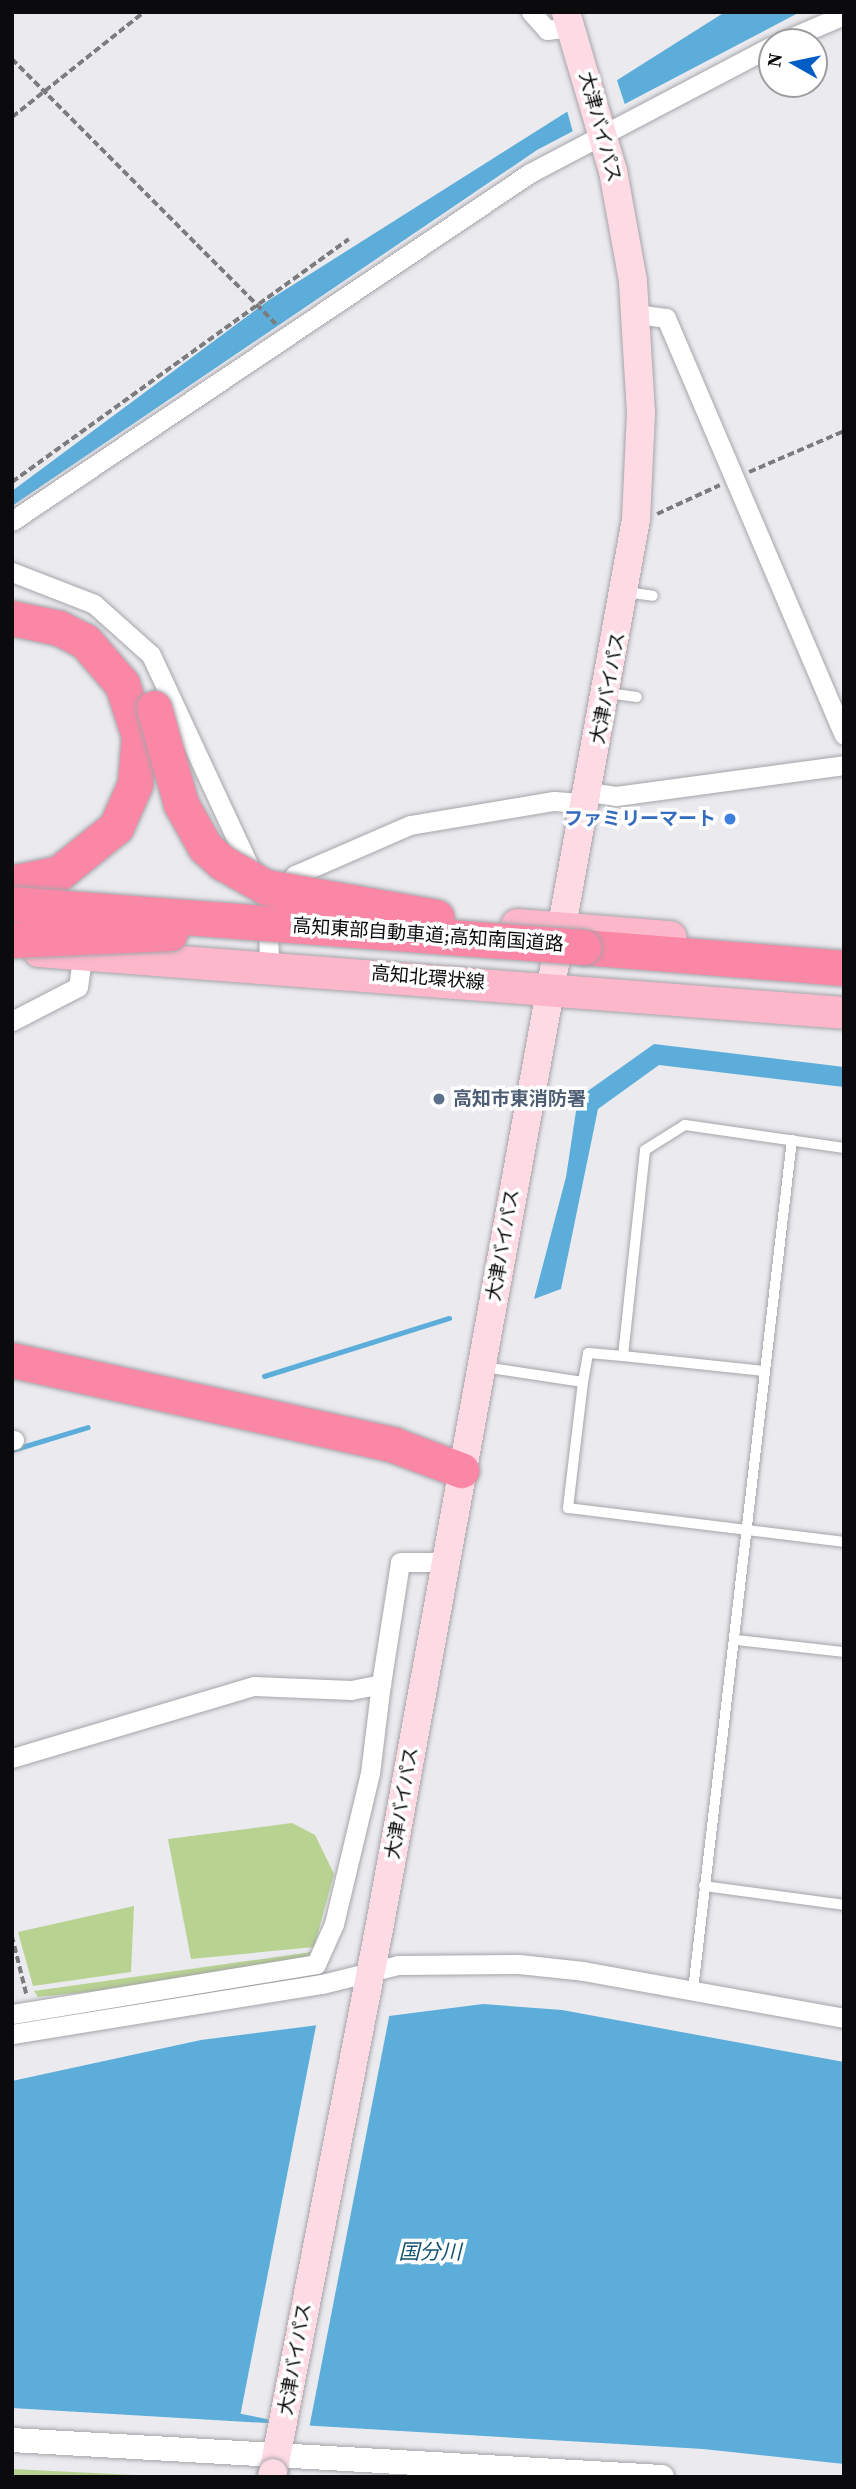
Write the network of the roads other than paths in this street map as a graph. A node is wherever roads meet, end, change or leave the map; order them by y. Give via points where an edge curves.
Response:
1 (531, 12) edge
2 (844, 15) edge
3 (569, 20) edge
4 (814, 28) edge
5 (758, 53) edge
6 (603, 129) junction
7 (637, 314) junction
8 (12, 521) edge
9 (12, 572) edge
10 (625, 592) junction
11 (653, 596) dead end
12 (12, 599) edge
13 (12, 618) edge
14 (608, 693) junction
15 (637, 697) dead end
16 (144, 709) junction
17 (844, 735) edge
18 (844, 765) edge
19 (587, 798) junction
20 (12, 883) edge
21 (12, 893) edge
22 (86, 898) junction
23 (12, 904) edge
24 (266, 909) junction
25 (572, 937) junction
26 (426, 938) junction
27 (12, 940) edge
28 (12, 950) edge
29 (84, 954) junction
30 (844, 955) edge
31 (269, 966) junction
32 (844, 968) edge
33 (551, 988) junction
34 (844, 1013) edge
35 (12, 1021) edge
36 (792, 1140) junction
37 (844, 1148) edge
38 (623, 1356) junction
39 (12, 1360) edge
40 (481, 1366) junction
41 (764, 1371) junction
42 (12, 1378) edge
43 (583, 1382) junction
44 (461, 1470) junction
45 (748, 1530) junction
46 (844, 1542) edge
47 (446, 1562) junction
48 (737, 1640) junction
49 (844, 1653) edge
50 (381, 1684) junction
51 (12, 1758) edge
52 (704, 1886) junction
53 (844, 1905) edge
54 (365, 1978) junction
55 (693, 1990) junction
56 (21, 2011) edge
57 (844, 2018) edge
58 (12, 2034) edge
59 (12, 2440) edge
60 (275, 2464) edge
61 (662, 2477) edge

1 - 3 street via 547,30
2 - 4 street
3 - 6 main road, 大津バイパス
5 - 6 street
6 - 7 main road, 大津バイパス
6 - 8 street via 432,236
7 - 10 main road, 大津バイパス via 640,461
7 - 17 street via 666,318
9 - 24 street via 94,604 151,655
10 - 11 lane
10 - 14 main road, 大津バイパス
12 - 16 highway via 42,602 91,623 128,659
13 - 16 highway via 59,628 85,641
14 - 15 lane
14 - 19 main road, 大津バイパス
16 - 20 highway via 139,759 116,827 60,873
16 - 25 highway, bridge via 192,827 243,876 311,898
18 - 19 street
19 - 24 street via 410,825 295,876
19 - 25 main road, 大津バイパス
21 - 22 main road
22 - 24 main road
22 - 29 street
23 - 26 highway, 高知東部自動車道;高知南国道路, bridge
24 - 25 main road
24 - 31 street via 273,935
25 - 26 highway, 高知東部自動車道;高知南国道路, bridge
25 - 30 main road
25 - 32 highway, 高知東部自動車道;高知南国道路
25 - 33 main road, 大津バイパス
26 - 27 highway, bridge via 139,933
28 - 29 main road, 高知北環状線
29 - 31 main road, 高知北環状線
29 - 35 street via 78,987
31 - 33 main road, 高知北環状線
33 - 34 main road, 高知北環状線
33 - 40 main road, 大津バイパス
36 - 37 lane
36 - 38 lane via 685,1125 645,1150
36 - 41 lane
38 - 41 lane
38 - 43 lane via 588,1353
39 - 44 highway via 394,1446
40 - 43 lane
40 - 44 main road, 大津バイパス
41 - 45 lane
42 - 44 highway via 390,1463
43 - 45 lane via 568,1508
44 - 47 main road, 大津バイパス
45 - 46 lane
45 - 48 lane
47 - 50 street via 400,1562
47 - 54 main road, 大津バイパス
48 - 49 lane
48 - 52 lane
50 - 51 street via 351,1690 254,1686
50 - 56 street via 370,1773 334,1924 316,1964
52 - 53 lane
52 - 55 lane
54 - 55 street via 398,1965 519,1964
54 - 58 street
54 - 60 main road, 大津バイパス
55 - 57 street
59 - 60 street
60 - 61 street

